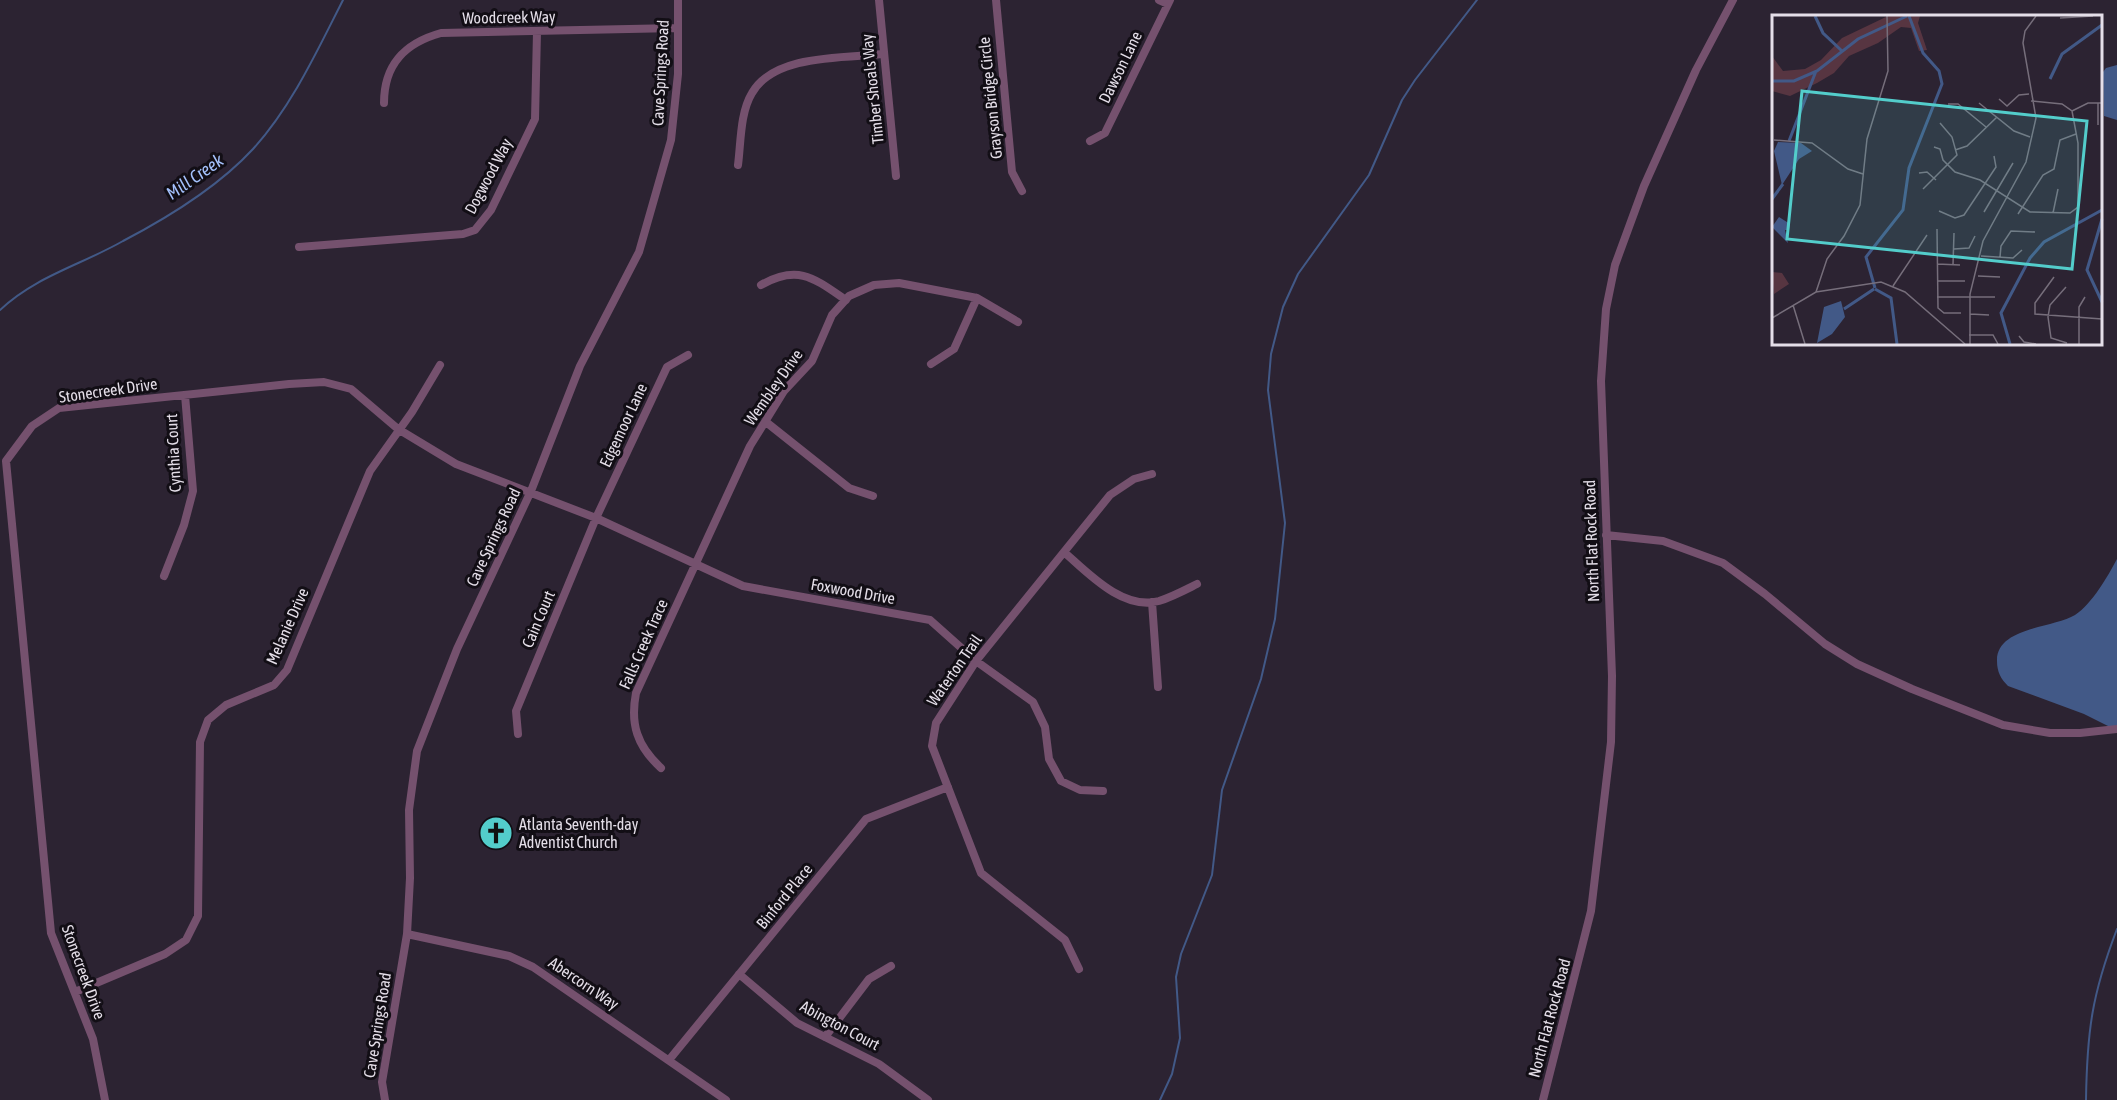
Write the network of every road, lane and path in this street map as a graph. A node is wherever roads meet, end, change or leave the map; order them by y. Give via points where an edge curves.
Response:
1 (678, 0) edge
2 (879, 0) edge
3 (996, 0) edge
4 (1159, 0) edge
5 (1733, 0) edge
6 (1169, 2) edge
7 (677, 28) junction
8 (537, 32) junction
9 (884, 54) junction
10 (384, 103) dead end
11 (1090, 141) dead end
12 (738, 165) dead end
13 (896, 176) dead end
14 (1022, 191) dead end
15 (299, 247) dead end
16 (761, 285) dead end
17 (977, 298) junction
18 (846, 300) junction
19 (1018, 322) dead end
20 (688, 355) dead end
21 (931, 364) dead end
22 (440, 365) dead end
23 (185, 395) junction
24 (766, 422) junction
25 (398, 429) junction
26 (1152, 474) dead end
27 (531, 491) junction
28 (873, 496) dead end
29 (596, 518) junction
30 (1606, 535) junction
31 (1064, 552) junction
32 (697, 563) junction
33 (164, 576) dead end
34 (1197, 584) dead end
35 (1152, 602) junction
36 (976, 661) junction
37 (1158, 687) dead end
38 (2117, 729) edge
39 (518, 734) dead end
40 (661, 768) dead end
41 (948, 787) junction
42 (1103, 791) dead end
43 (407, 934) junction
44 (891, 966) dead end
45 (1079, 969) dead end
46 (739, 974) junction
47 (75, 992) junction
48 (825, 1037) junction
49 (669, 1060) junction
50 (105, 1100) edge
51 (385, 1100) edge
52 (726, 1100) edge
53 (928, 1100) edge
54 (1543, 1100) edge

1 - 7 street, Cave Springs Road
2 - 9 street, Timber Shoals Way
3 - 14 street, Grayson Bridge Circle via 1012,172
4 - 6 street
5 - 30 street, North Flat Rock Road via 1644,186 1615,265 1606,309 1602,381
6 - 11 street, Dawson Lane via 1105,133
7 - 8 street, Woodcreek Way
7 - 27 street, Cave Springs Road via 678,74 671,140 639,252 580,366
8 - 10 street, Woodcreek Way via 441,33 422,38 406,48 394,64 384,87
8 - 15 street, Dogwood Way via 535,119 491,210 475,230
9 - 12 street via 797,63 770,72 752,92
9 - 13 street, Timber Shoals Way
16 - 18 street via 781,274 814,277
17 - 18 street, Wembley Drive via 900,283 874,285
17 - 19 street, Wembley Drive
17 - 21 street via 954,350
18 - 24 street, Wembley Drive via 832,315 812,361 784,391
20 - 29 street, Edgemoor Lane via 667,368
22 - 25 street, Melanie Drive
23 - 25 street, Stonecreek Drive via 324,382 351,389
23 - 33 street, Cynthia Court via 193,491
23 - 47 street, Stonecreek Drive via 59,408 32,426 6,461 51,933
24 - 28 street via 849,488
24 - 32 street, Wembley Drive via 750,446
25 - 27 street, Stonecreek Drive via 456,464
25 - 47 street, Melanie Drive via 370,471 286,670 274,685 226,705 208,720 201,742 198,916 186,940 165,954
26 - 31 street, Waterton Trail via 1134,479 1110,495
27 - 29 street, Foxwood Drive
27 - 43 street, Cave Springs Road via 457,650 417,751 408,810
29 - 32 street, Foxwood Drive
29 - 39 street, Cain Court via 516,711
30 - 38 street via 1663,542 1722,563 1825,644 1857,664 2003,725 2050,733
30 - 54 street, North Flat Rock Road via 1612,676 1607,795 1591,911
31 - 35 street via 1107,588 1138,603
31 - 36 street, Waterton Trail
32 - 36 street, Foxwood Drive via 743,586 930,620
32 - 40 street, Falls Creek Trace via 636,693 632,714 641,745
34 - 35 street
35 - 37 street
36 - 41 street, Waterton Trail via 936,723 932,746
36 - 42 street, Foxwood Drive via 1033,702 1045,727 1049,759 1061,781 1080,790
41 - 45 street, Waterton Trail via 981,873 1065,940
41 - 46 street, Binford Place via 866,819
43 - 49 street, Abercorn Way via 510,956 533,967
43 - 51 street, Cave Springs Road via 382,1082
44 - 48 street via 869,979
46 - 48 street, Abington Court via 797,1023
46 - 49 street, Binford Place
47 - 50 street, Stonecreek Drive via 93,1039
48 - 53 street, Abington Court via 879,1064
49 - 52 street, Abercorn Way

